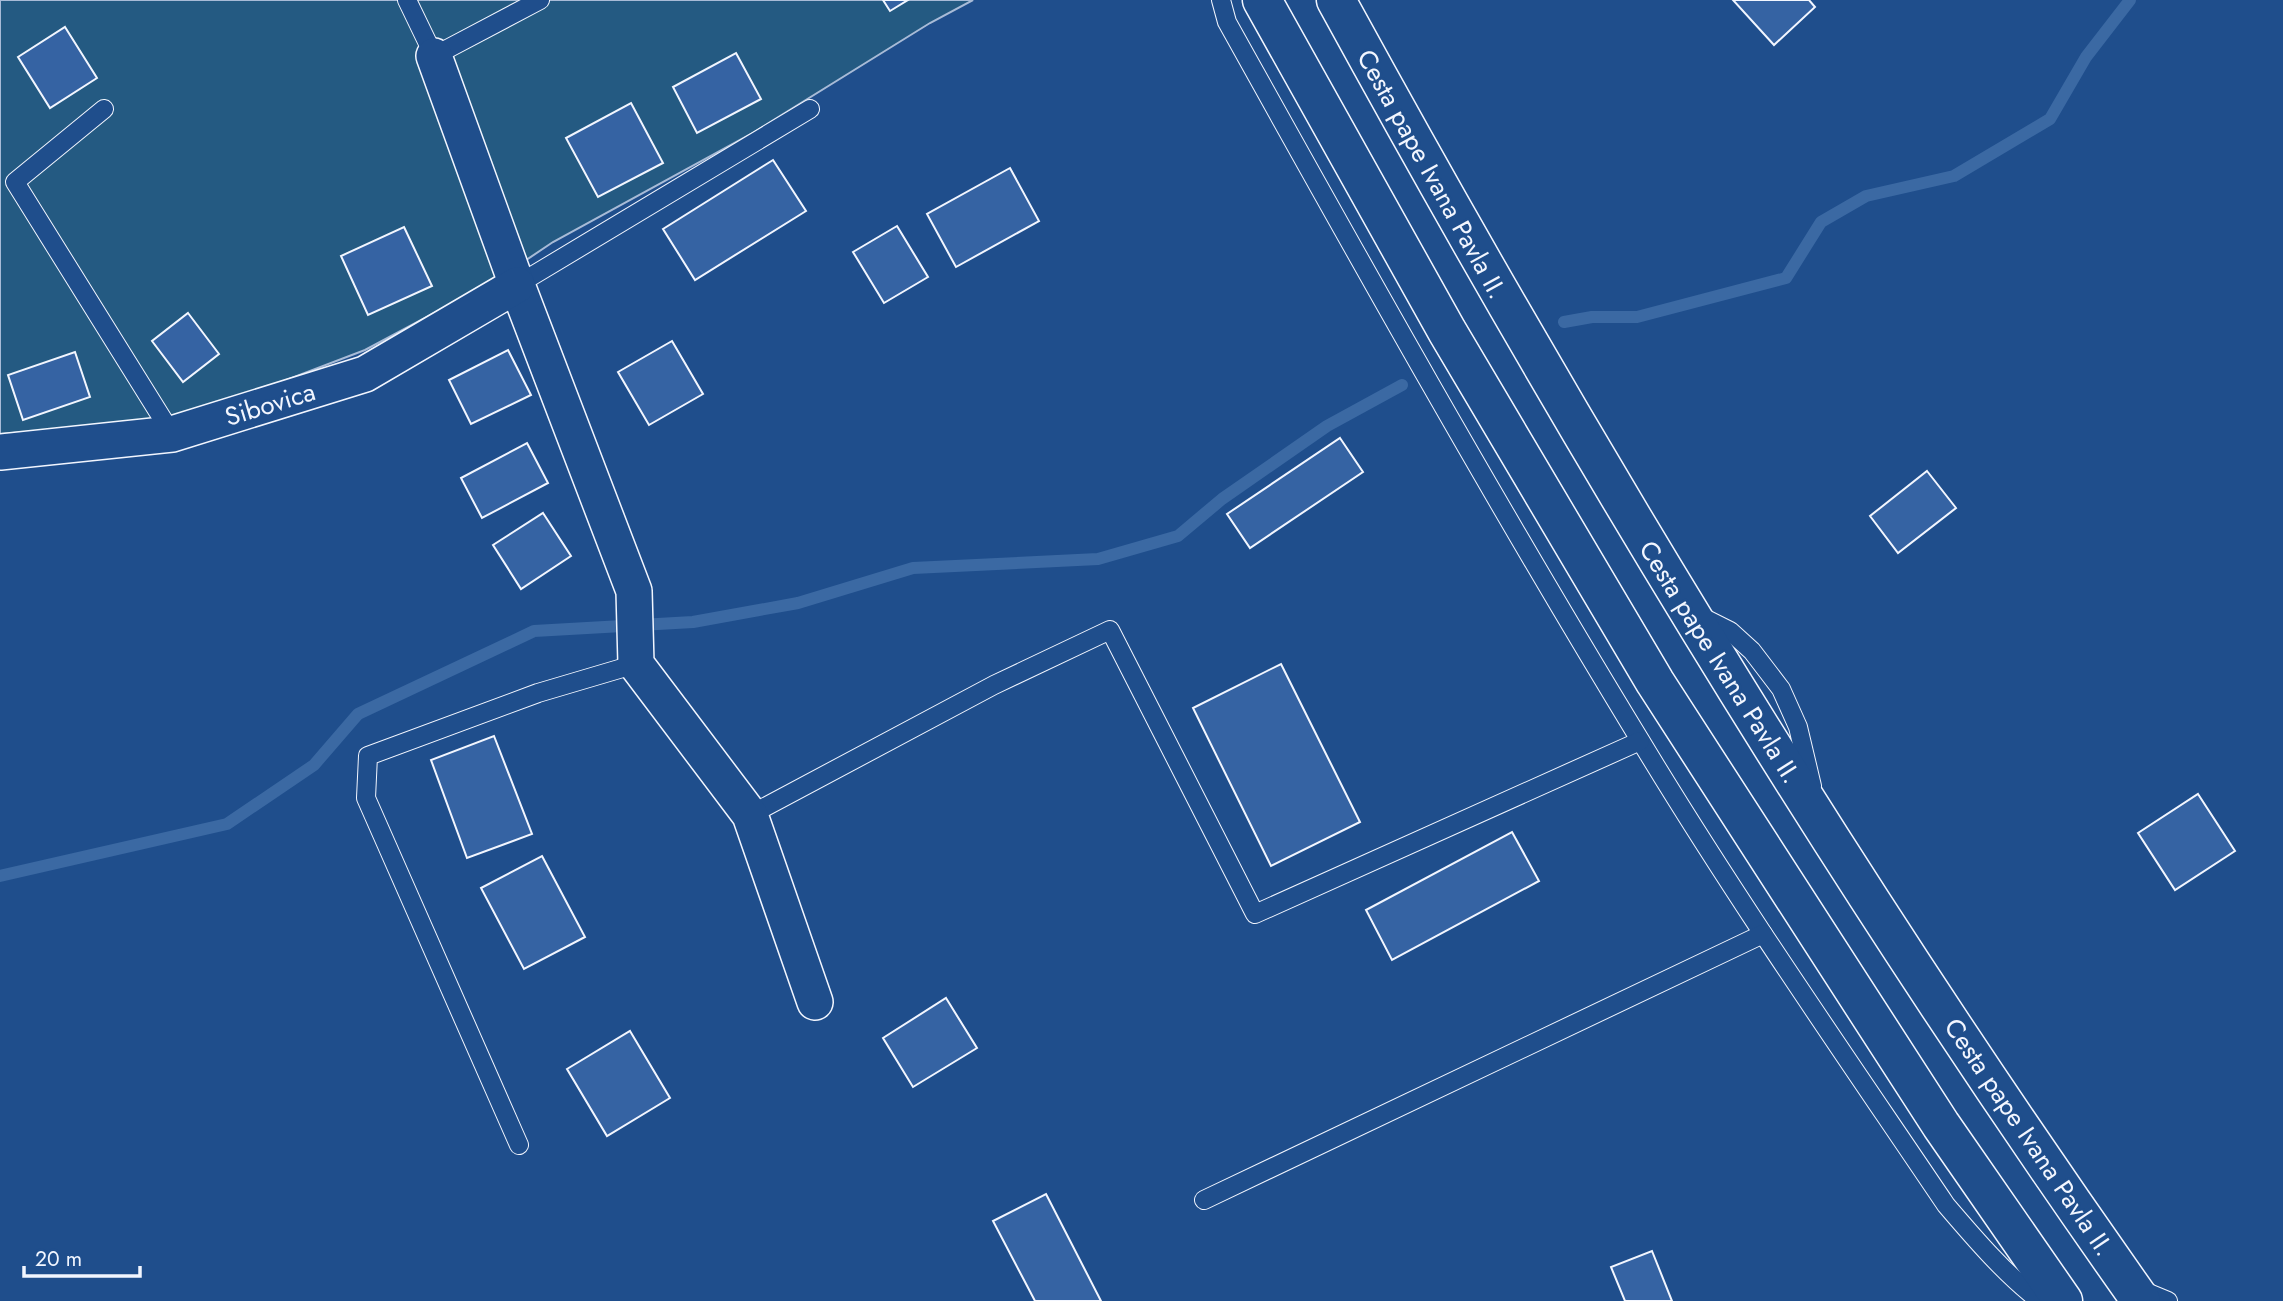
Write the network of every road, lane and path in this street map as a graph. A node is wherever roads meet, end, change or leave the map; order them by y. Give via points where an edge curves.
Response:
1 (407, 0) edge
2 (540, 0) edge
3 (1214, 0) edge
4 (1221, 0) edge
5 (1262, 0) edge
6 (1336, 0) edge
7 (1227, 22) junction
8 (434, 56) junction
9 (104, 109) dead end
10 (810, 109) dead end
11 (517, 285) junction
12 (172, 434) junction
13 (0, 452) edge
14 (636, 664) junction
15 (1640, 741) junction
16 (750, 815) junction
17 (1763, 934) junction
18 (815, 1002) dead end
19 (519, 1145) dead end
20 (1204, 1200) dead end
21 (2136, 1293) edge
22 (2030, 1297) edge
23 (2063, 1301) edge
24 (2168, 1301) edge

1 - 8 lane
2 - 8 lane
3 - 7 lane
4 - 7 lane
5 - 23 main road via 1447,331 1655,682 1941,1125
6 - 21 main road, Cesta pape Ivana Pavla II. via 1497,291 1686,609 1825,833
7 - 15 lane via 1385,306
8 - 11 street
9 - 12 lane via 15,182
10 - 11 lane
11 - 12 street, Sibovica via 365,374
11 - 14 street via 634,591
12 - 13 street, Sibovica
14 - 16 street
14 - 19 lane via 538,693 368,755 366,798
15 - 16 lane via 1255,914 1110,630 994,685
15 - 17 lane
16 - 18 street
17 - 20 lane
17 - 22 lane via 1945,1205
21 - 24 lane

